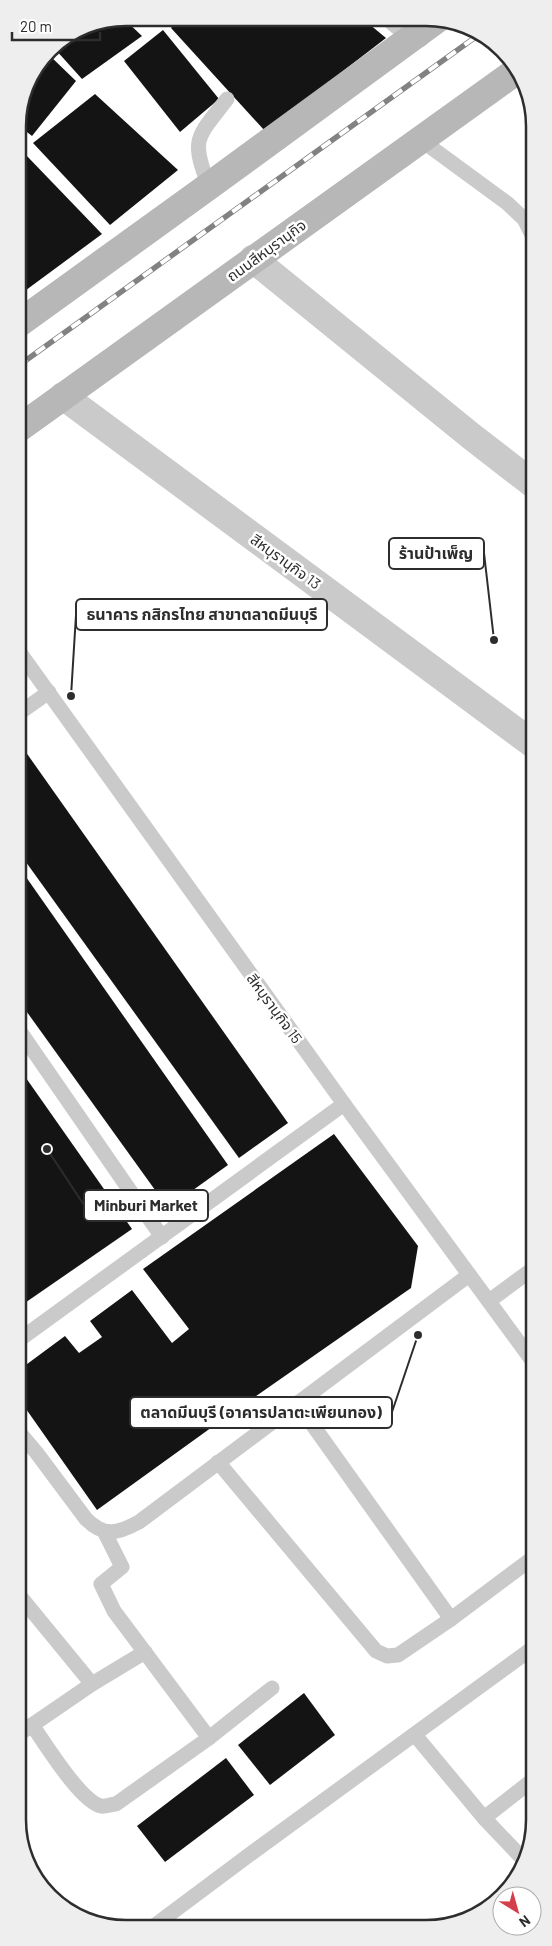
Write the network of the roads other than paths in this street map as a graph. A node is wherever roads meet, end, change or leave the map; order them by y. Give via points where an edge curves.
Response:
1 (414, 26) edge
2 (511, 75) edge
3 (227, 99) dead end
4 (421, 140) junction
5 (209, 186) junction
6 (526, 223) edge
7 (253, 259) junction
8 (26, 318) edge
9 (63, 396) junction
10 (26, 423) edge
11 (526, 479) edge
12 (26, 661) edge
13 (49, 692) junction
14 (26, 708) edge
15 (526, 739) edge
16 (26, 1040) edge
17 (344, 1104) junction
18 (162, 1236) junction
19 (526, 1274) edge
20 (469, 1275) junction
21 (489, 1301) junction
22 (26, 1335) edge
23 (526, 1352) edge
24 (296, 1403) junction
25 (26, 1441) edge
26 (218, 1462) junction
27 (105, 1533) junction
28 (526, 1564) edge
29 (26, 1604) edge
30 (451, 1619) junction
31 (145, 1652) junction
32 (526, 1653) edge
33 (92, 1684) junction
34 (272, 1688) dead end
35 (32, 1725) junction
36 (26, 1729) edge
37 (415, 1734) junction
38 (209, 1738) junction
39 (526, 1785) edge
40 (484, 1818) junction
41 (519, 1855) edge
42 (162, 1920) edge

1 - 5 main road
2 - 4 main road, ถนนสีหบุรานุกิจ
3 - 5 lane via 201,132 198,146 198,159
4 - 6 lane via 507,203
4 - 7 main road, ถนนสีหบุรานุกิจ
5 - 8 main road
7 - 9 main road, ถนนสีหบุรานุกิจ
7 - 11 street
9 - 10 main road, ถนนสีหบุรานุกิจ
9 - 15 street, สีหบุรานุกิจ 13
12 - 13 lane, สีหบุรานุกิจ 15
13 - 14 lane
13 - 17 lane, สีหบุรานุกิจ 15
16 - 18 lane
17 - 18 lane
17 - 20 lane, สีหบุรานุกิจ 15
18 - 22 lane
19 - 21 lane
20 - 21 lane, สีหบุรานุกิจ 15
20 - 24 lane
21 - 23 lane, สีหบุรานุกิจ 15
24 - 26 lane
24 - 30 lane
25 - 27 lane via 86,1519
26 - 27 lane via 139,1522 129,1528
26 - 30 lane via 376,1651 387,1656 398,1655
27 - 31 lane via 122,1567 101,1584 114,1612
28 - 30 lane
29 - 33 lane
31 - 33 lane
31 - 38 lane
32 - 37 lane
33 - 35 lane
34 - 38 lane
35 - 36 lane
35 - 38 lane via 72,1781 91,1801 102,1806 116,1804
37 - 40 lane
37 - 42 lane
39 - 40 lane
40 - 41 lane

